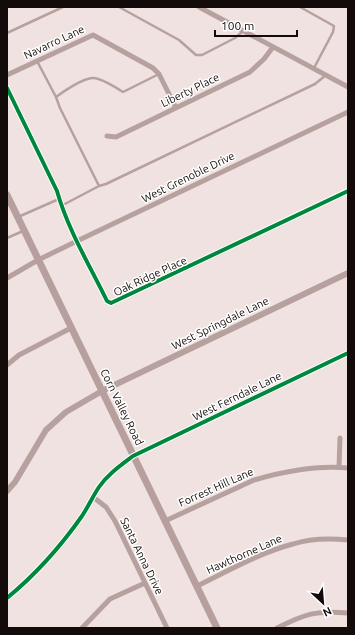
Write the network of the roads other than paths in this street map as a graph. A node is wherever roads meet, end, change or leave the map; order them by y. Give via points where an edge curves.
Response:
1 (63, 7) edge
2 (119, 7) edge
3 (200, 7) edge
4 (300, 7) edge
5 (243, 31) junction
6 (7, 34) edge
7 (273, 47) junction
8 (37, 61) junction
9 (314, 69) junction
10 (159, 74) junction
11 (7, 75) edge
12 (326, 75) junction
13 (348, 87) edge
14 (7, 88) edge
15 (56, 97) junction
16 (176, 108) junction
17 (348, 112) edge
18 (107, 136) dead end
19 (99, 186) junction
20 (348, 191) edge
21 (7, 197) edge
22 (59, 198) junction
23 (61, 206) junction
24 (18, 217) junction
25 (24, 230) junction
26 (7, 238) edge
27 (77, 241) junction
28 (38, 260) junction
29 (348, 273) edge
30 (7, 278) edge
31 (71, 328) junction
32 (348, 353) edge
33 (7, 365) edge
34 (102, 391) junction
35 (340, 438) dead end
36 (133, 456) junction
37 (339, 467) junction
38 (348, 468) edge
39 (7, 492) edge
40 (93, 497) junction
41 (165, 521) junction
42 (348, 540) edge
43 (144, 583) junction
44 (197, 586) junction
45 (7, 598) edge
46 (348, 613) edge
47 (83, 628) edge
48 (167, 628) edge
49 (217, 628) edge
50 (277, 628) edge

1 - 6 lane
2 - 5 lane via 178,40 196,55 202,55
3 - 5 street
4 - 9 lane via 334,26
5 - 7 street
7 - 9 street
7 - 16 street, Liberty Place via 250,72
8 - 10 street, Navarro Lane via 93,35 153,68
8 - 11 street, Navarro Lane
8 - 15 lane
9 - 12 street
10 - 15 lane via 123,92 101,80 91,78
10 - 16 street, Navarro Lane
12 - 13 street
12 - 19 lane via 315,84
14 - 22 street, Oak Ridge Place
15 - 19 lane
16 - 18 street, Liberty Place via 116,137
17 - 27 street, West Grenoble Drive
19 - 23 lane
20 - 27 street, Oak Ridge Place via 114,303 107,301
21 - 24 main road, Corn Valley Road
22 - 23 street, Oak Ridge Place
22 - 24 lane
23 - 27 street, Oak Ridge Place
24 - 25 main road, Corn Valley Road
25 - 26 lane
25 - 28 main road, Corn Valley Road
27 - 28 street, West Grenoble Drive
28 - 30 street, West Grenoble Drive
28 - 31 main road, Corn Valley Road
29 - 34 street, West Springdale Lane
31 - 33 street via 19,355
31 - 34 main road, Corn Valley Road
32 - 36 street, West Ferndale Lane
34 - 36 main road, Corn Valley Road
34 - 39 street, West Springdale Lane via 66,412 46,430
35 - 37 street
36 - 40 street, West Ferndale Lane via 109,474
36 - 41 main road, Corn Valley Road
37 - 38 street, Forrest Hill Lane
37 - 41 street, Forrest Hill Lane via 321,466 254,480
40 - 43 street, Santa Anna Drive via 106,507 115,521
40 - 45 street, West Ferndale Lane via 82,516 47,560
41 - 44 main road, Corn Valley Road
42 - 44 street, Hawthorne Lane via 329,538 293,543
43 - 47 street via 110,599
43 - 48 street, Santa Anna Drive
44 - 49 main road, Corn Valley Road
46 - 50 street via 313,613

